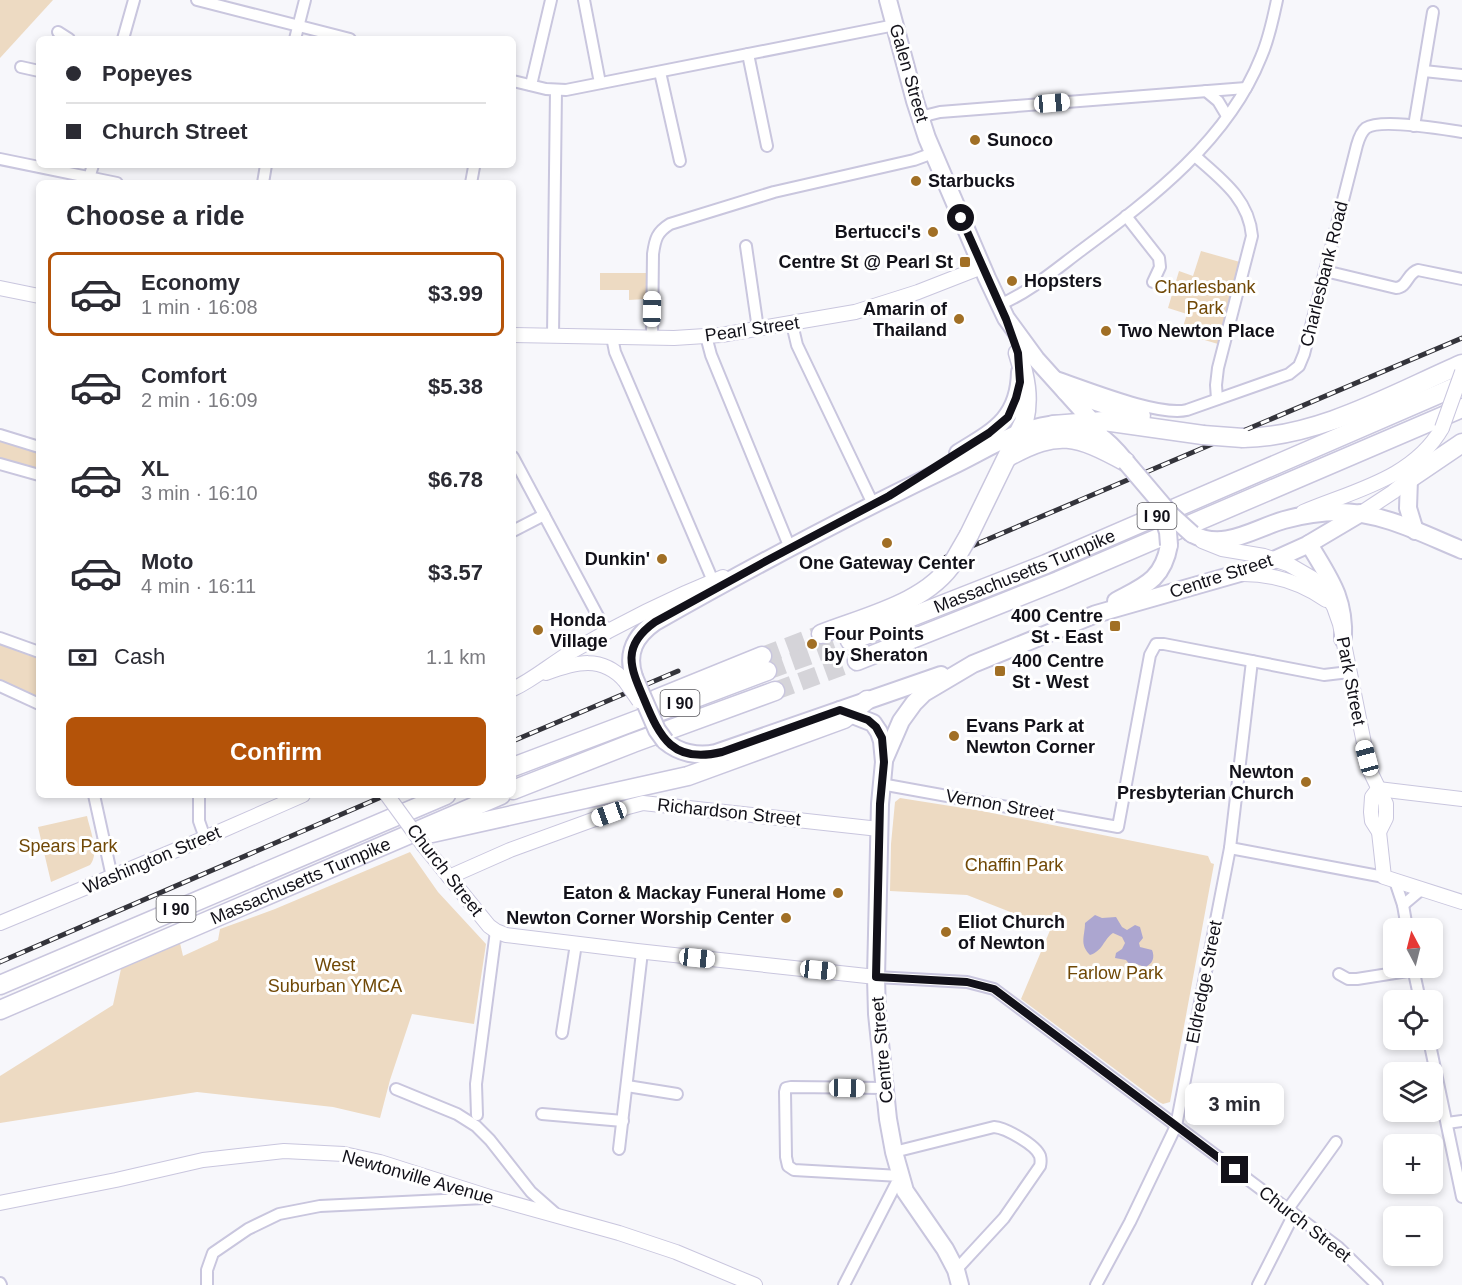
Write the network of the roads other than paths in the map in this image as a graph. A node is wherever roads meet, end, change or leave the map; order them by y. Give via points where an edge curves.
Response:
1 (134, 0) edge
2 (197, 0) edge
3 (305, 0) edge
4 (551, 0) edge
5 (584, 0) edge
6 (888, 0) edge
7 (1277, 0) edge
8 (1433, 12) dead end
9 (895, 25) junction
10 (298, 26) junction
11 (58, 32) dead end
12 (64, 36) edge
13 (124, 36) edge
14 (296, 36) edge
15 (338, 36) edge
16 (748, 54) junction
17 (21, 67) dead end
18 (36, 70) edge
19 (1424, 71) junction
20 (660, 72) junction
21 (1462, 75) edge
22 (516, 82) edge
23 (600, 84) junction
24 (531, 86) junction
25 (1245, 88) junction
26 (556, 90) junction
27 (1206, 91) junction
28 (1227, 116) junction
29 (920, 117) junction
30 (1414, 126) junction
31 (1462, 132) edge
32 (767, 146) dead end
33 (932, 149) junction
34 (1195, 156) junction
35 (0, 159) edge
36 (680, 161) dead end
37 (36, 167) edge
38 (42, 168) edge
39 (92, 168) edge
40 (89, 178) junction
41 (100, 180) edge
42 (1126, 216) junction
43 (746, 246) dead end
44 (982, 267) junction
45 (1325, 271) junction
46 (1462, 279) edge
47 (1154, 282) dead end
48 (0, 288) edge
49 (36, 295) edge
50 (1003, 312) junction
51 (792, 324) junction
52 (758, 329) junction
53 (516, 335) edge
54 (553, 336) junction
55 (612, 336) junction
56 (706, 336) junction
57 (652, 337) junction
58 (1018, 353) junction
59 (1462, 364) edge
60 (1462, 372) edge
61 (1052, 376) junction
62 (1462, 384) edge
63 (1065, 391) junction
64 (1217, 399) junction
65 (1462, 408) edge
66 (1092, 421) junction
67 (1053, 425) junction
68 (1442, 428) junction
69 (1179, 431) junction
70 (1019, 434) junction
71 (0, 435) edge
72 (1109, 442) junction
73 (1462, 443) edge
74 (36, 446) edge
75 (1008, 457) junction
76 (1126, 462) junction
77 (516, 463) edge
78 (0, 464) edge
79 (36, 474) edge
80 (1409, 479) junction
81 (889, 496) junction
82 (1157, 499) junction
83 (873, 504) junction
84 (1361, 513) junction
85 (544, 515) junction
86 (1276, 523) junction
87 (516, 529) edge
88 (1415, 531) junction
89 (1192, 534) junction
90 (1309, 544) junction
91 (790, 548) junction
92 (1462, 550) edge
93 (1276, 560) junction
94 (764, 562) junction
95 (1239, 574) junction
96 (713, 581) junction
97 (1334, 607) junction
98 (1075, 622) junction
99 (608, 633) junction
100 (820, 634) tunnel mouth
101 (0, 638) edge
102 (1343, 639) junction
103 (850, 641) tunnel mouth
104 (36, 651) edge
105 (857, 661) tunnel mouth
106 (1252, 661) junction
107 (765, 663) tunnel mouth
108 (973, 664) junction
109 (1349, 672) junction
110 (533, 679) junction
111 (630, 679) junction
112 (0, 686) edge
113 (516, 688) edge
114 (775, 691) tunnel mouth
115 (867, 700) joint
116 (36, 703) edge
117 (845, 712) junction
118 (884, 762) junction
119 (516, 766) edge
120 (881, 784) junction
121 (516, 789) edge
122 (1378, 789) junction
123 (95, 798) edge
124 (199, 798) edge
125 (296, 798) edge
126 (389, 798) edge
127 (439, 798) edge
128 (494, 798) edge
129 (1462, 799) edge
130 (879, 829) junction
131 (205, 838) junction
132 (386, 843) junction
133 (1230, 848) junction
134 (112, 877) junction
135 (448, 877) junction
136 (1389, 879) junction
137 (1422, 889) junction
138 (1462, 902) edge
139 (1403, 905) junction
140 (1405, 918) edge
141 (0, 923) edge
142 (496, 932) junction
143 (576, 944) junction
144 (642, 952) junction
145 (1339, 974) dead end
146 (1383, 974) edge
147 (876, 977) junction
148 (0, 985) edge
149 (0, 1010) edge
150 (562, 1033) dead end
151 (1431, 1050) edge
152 (627, 1086) junction
153 (885, 1088) junction
154 (396, 1089) dead end
155 (677, 1094) dead end
156 (477, 1114) dead end
157 (542, 1114) dead end
158 (1462, 1120) edge
159 (623, 1121) junction
160 (1447, 1123) junction
161 (1176, 1125) junction
162 (1336, 1142) dead end
163 (619, 1149) dead end
164 (894, 1152) junction
165 (900, 1176) junction
166 (1462, 1197) edge
167 (493, 1198) junction
168 (0, 1203) edge
169 (1291, 1211) junction
170 (559, 1215) junction
171 (958, 1278) edge
172 (1373, 1283) edge
173 (207, 1285) edge
174 (755, 1285) edge
175 (844, 1285) edge
176 (1096, 1285) edge
177 (1258, 1285) edge

1 - 13 street
2 - 10 street
3 - 10 street
4 - 24 street
5 - 23 street
6 - 9 main road, Galen Street
7 - 25 street via 1261,57
8 - 19 street
9 - 16 street
9 - 29 main road, Galen Street
10 - 14 street
10 - 15 street
11 - 12 street
16 - 20 street
16 - 32 street
17 - 18 street
19 - 21 street
19 - 30 street
20 - 23 street
20 - 36 street
22 - 24 street
23 - 26 street
24 - 26 street
25 - 27 street
25 - 28 street
26 - 54 street
27 - 28 street
27 - 29 street via 940,112
28 - 34 street
29 - 33 main road, Galen Street
30 - 31 street, Charlesbank Road
30 - 45 street, Charlesbank Road via 1373,125 1362,132
33 - 44 main road
33 - 57 street via 914,160 774,192 658,231 653,254
34 - 42 street
34 - 64 street via 1234,191 1251,225 1251,246 1217,374
35 - 37 street
38 - 40 street
39 - 40 street
40 - 41 street
42 - 47 street via 1160,262
42 - 50 street
43 - 52 street
44 - 50 main road
44 - 51 main road, Pearl Street via 872,308
45 - 46 street via 1396,288 1405,285 1410,274 1418,270
45 - 64 street, Charlesbank Road via 1299,366 1284,376
48 - 49 main road
50 - 58 main road
50 - 61 main road
51 - 52 main road, Pearl Street
51 - 83 street via 798,345
52 - 56 main road, Pearl Street
53 - 54 main road, Pearl Street
54 - 55 main road, Pearl Street
55 - 57 main road, Pearl Street
55 - 96 street via 615,352
56 - 57 main road, Pearl Street
56 - 91 street
58 - 70 highway via 1028,395
58 - 81 main road via 1019,389 1004,422
59 - 69 highway, bridge via 1315,426 1280,435 1243,438
60 - 68 main road, bridge
61 - 63 main road
61 - 64 street, Charlesbank Road via 1167,412
62 - 103 highway, Massachusetts Turnpike / I 90 via 1035,568
63 - 66 main road
63 - 69 highway
65 - 105 highway, Massachusetts Turnpike / I 90 via 1058,581
66 - 67 highway
66 - 69 highway
66 - 72 main road
67 - 70 main road
67 - 72 main road via 1083,427
68 - 80 main road via 1431,455
68 - 86 main road via 1424,451 1389,478
70 - 75 highway
70 - 81 main road
71 - 74 street
72 - 76 main road
73 - 80 highway
75 - 76 highway via 1041,441 1068,438 1092,444
75 - 100 highway, bridge via 969,535 939,580 916,597
76 - 82 main road, bridge
77 - 85 street
78 - 79 street
80 - 84 main road
80 - 88 main road via 1408,508
81 - 83 main road
82 - 89 main road, bridge
82 - 98 main road, Centre Street, bridge via 1167,527 1168,545 1161,569 1149,583
83 - 91 main road
84 - 86 main road via 1321,513
84 - 88 main road
84 - 90 main road, Centre Street
85 - 87 street
85 - 99 street
86 - 89 main road via 1225,541
88 - 92 main road
89 - 93 main road, Park Street via 1214,547
90 - 93 main road, Centre Street
90 - 102 main road via 1340,599
91 - 94 main road
93 - 95 main road, Centre Street
93 - 97 main road, Park Street via 1312,578
94 - 96 main road
94 - 111 main road via 645,630 631,652
95 - 97 main road via 1293,582
95 - 98 main road, Centre Street
96 - 99 main road
97 - 102 main road, Park Street
98 - 108 main road, Centre Street
99 - 110 main road via 561,658
101 - 104 street
102 - 109 main road, Park Street
106 - 109 street via 1324,675
106 - 120 street, Vernon Street via 1164,644 1154,647 1118,827
106 - 133 street, Eldredge Street
107 - 119 highway, I 90
108 - 115 main road
108 - 118 main road, Centre Street via 914,703 901,721
109 - 122 main road, Park Street via 1364,745
110 - 111 main road via 595,663
110 - 113 main road
111 - 117 main road, bridge via 665,741 690,753 716,753
112 - 116 street
114 - 121 highway, I 90
115 - 117 highway
117 - 118 main road, Centre Street via 876,727 882,738
117 - 132 highway via 844,719 688,776
118 - 120 main road, Centre Street
120 - 130 main road, Centre Street
122 - 129 main road
122 - 136 main road, Park Street via 1386,806 1386,818 1379,832
123 - 134 street
124 - 131 street via 199,821
125 - 131 main road, Washington Street
126 - 135 main road, Church Street, bridge
127 - 148 highway, Massachusetts Turnpike / I 90
128 - 132 highway, Massachusetts Turnpike / I 90
130 - 135 main road, Richardson Street via 643,803 510,850
130 - 147 main road, Centre Street
131 - 134 main road, Washington Street
132 - 149 highway, Massachusetts Turnpike / I 90
133 - 136 street
133 - 161 street, Eldredge Street
134 - 141 main road, Washington Street
135 - 142 main road, Church Street
136 - 137 main road
136 - 139 street, Park Street
137 - 138 main road
137 - 139 street
139 - 140 street, Park Street
142 - 143 main road, Church Street
142 - 156 street via 476,1084
143 - 144 main road, Church Street
143 - 150 street
144 - 147 main road, Church Street
144 - 152 street
145 - 146 street via 1348,979
147 - 153 main road, Centre Street
147 - 161 street, Church Street via 967,982 994,989
151 - 160 street
152 - 155 street
152 - 159 street
153 - 164 main road, Centre Street
153 - 165 street via 786,1088 786,1157 788,1166 794,1170
154 - 170 street via 476,1126 531,1192
157 - 159 street
158 - 160 street
159 - 163 street
160 - 166 street
161 - 169 street, Church Street
161 - 176 street, Eldredge Street
162 - 169 street
164 - 165 main road, Centre Street
164 - 171 street via 994,1128 1010,1132 1041,1158 1040,1166
165 - 171 main road, Centre Street via 905,1191 945,1249
165 - 175 street
167 - 168 main road, Newtonville Avenue via 359,1156 284,1151 202,1160
167 - 170 main road, Newtonville Avenue
167 - 173 street via 320,1206 279,1214 213,1252
169 - 172 street, Church Street via 1338,1247
169 - 177 street
170 - 174 main road, Newtonville Avenue via 648,1242

